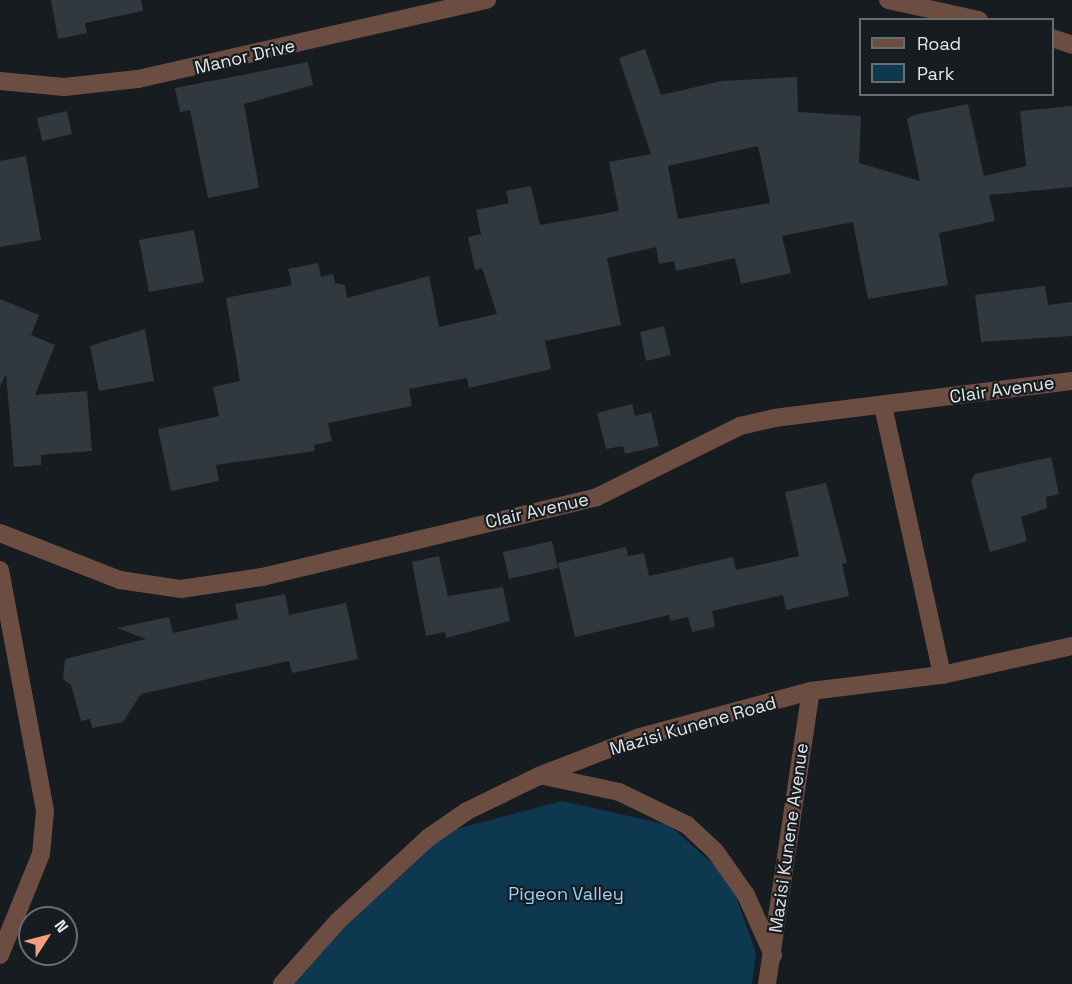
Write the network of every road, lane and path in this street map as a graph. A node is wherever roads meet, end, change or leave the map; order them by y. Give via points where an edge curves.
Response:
1 (487, 0) edge
2 (888, 0) edge
3 (970, 18) edge
4 (1054, 38) edge
5 (1072, 45) edge
6 (0, 81) edge
7 (1072, 381) edge
8 (883, 406) junction
9 (0, 532) edge
10 (0, 570) edge
11 (1072, 646) edge
12 (942, 675) junction
13 (811, 692) junction
14 (541, 776) junction
15 (0, 955) edge
16 (773, 955) junction
17 (282, 984) edge
18 (767, 984) edge

1 - 6 street, Manor Drive via 138,79 64,87
2 - 3 street
4 - 5 street
7 - 8 street, Clair Avenue
8 - 9 street, Clair Avenue via 740,426 597,497 262,577 181,589 120,580
8 - 12 street
10 - 15 street via 45,811 41,854
11 - 12 street, Mazisi Kunene Road
12 - 13 street, Mazisi Kunene Road
13 - 14 street, Mazisi Kunene Road via 640,737
13 - 16 street, Mazisi Kunene Avenue
14 - 16 street via 619,792 687,825 715,851 746,895
14 - 17 street, Mazisi Kunene Road via 467,811 428,838 338,921
16 - 18 street, Mazisi Kunene Avenue

